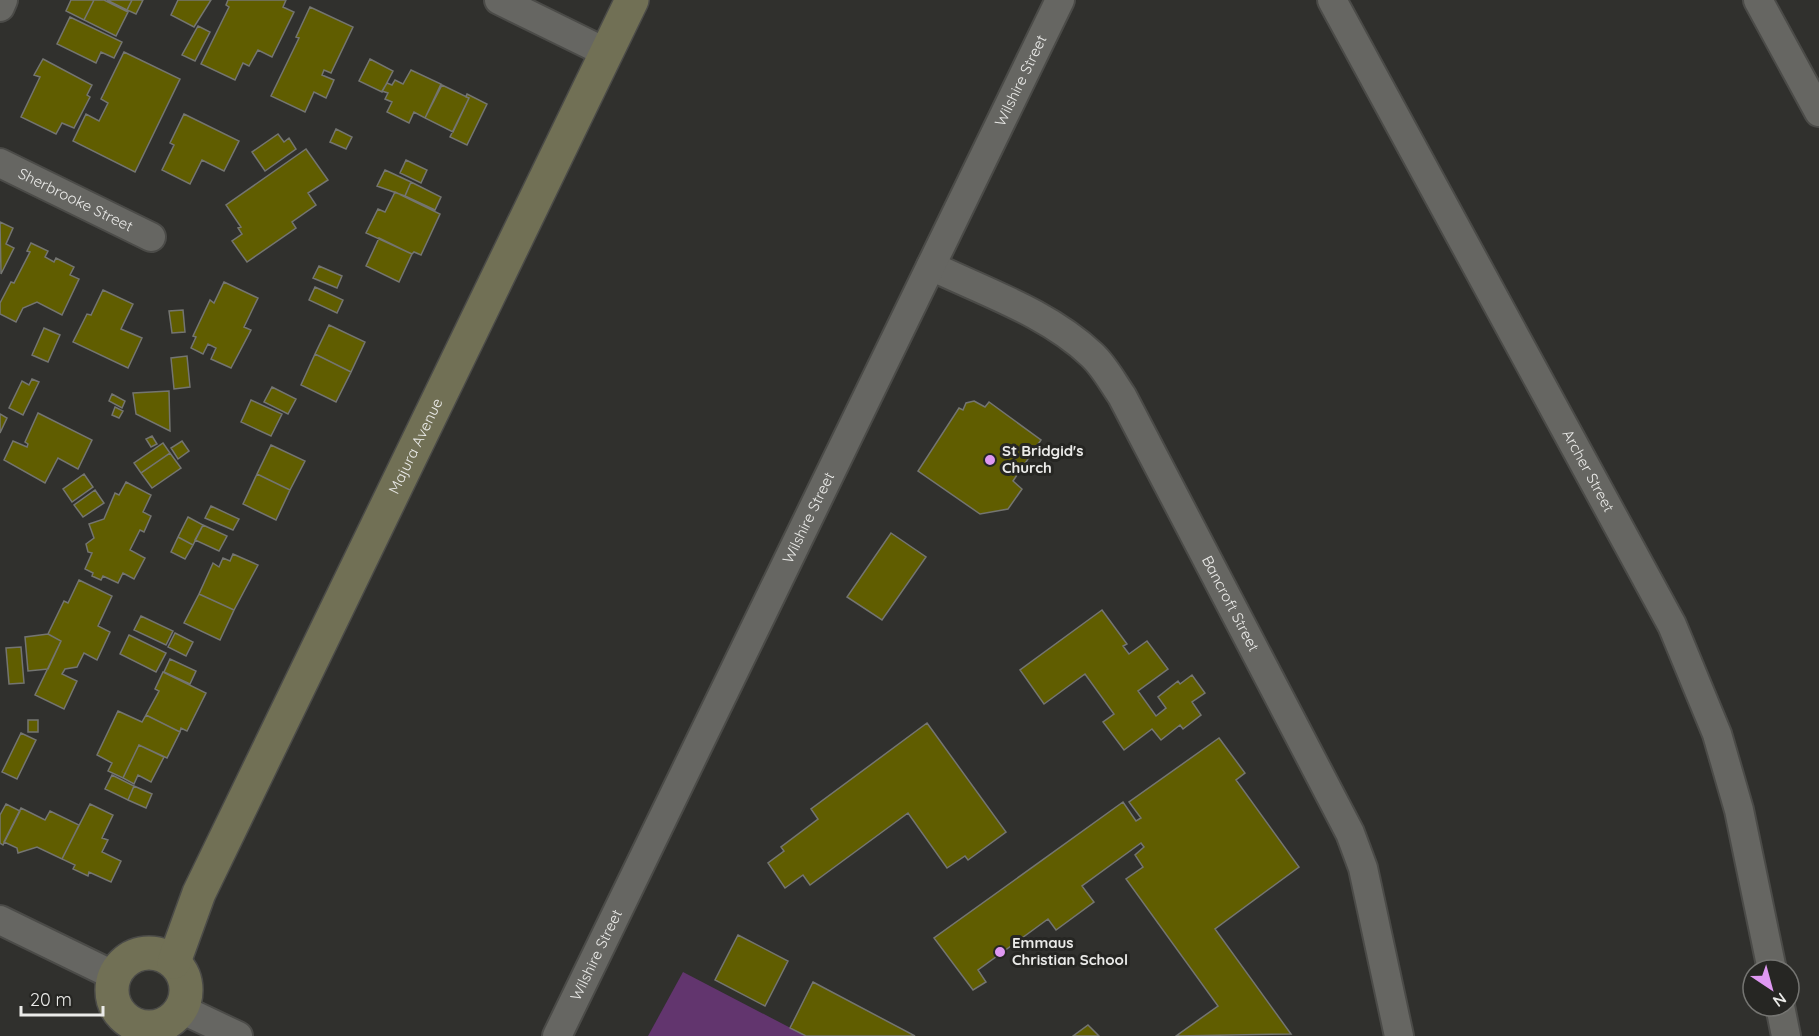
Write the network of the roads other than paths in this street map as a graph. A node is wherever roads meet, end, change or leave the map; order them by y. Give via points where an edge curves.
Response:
1 (3, 0) edge
2 (499, 0) edge
3 (632, 0) edge
4 (1060, 0) edge
5 (1332, 0) edge
6 (1758, 0) edge
7 (0, 7) edge
8 (607, 53) junction
9 (1819, 112) edge
10 (0, 163) edge
11 (151, 237) dead end
12 (931, 266) junction
13 (199, 893) junction
14 (0, 920) edge
15 (140, 954) junction
16 (1770, 958) edge
17 (174, 962) junction
18 (114, 976) junction
19 (181, 1009) junction
20 (1782, 1018) edge
21 (130, 1028) edge
22 (238, 1036) edge
23 (557, 1036) edge
24 (1399, 1036) edge
25 (1786, 1036) edge

1 - 7 street
2 - 8 street
3 - 8 main road, Majura Avenue
4 - 12 street, Wilshire Street
5 - 16 street, Archer Street via 1672,625 1717,734 1739,810
6 - 9 street
8 - 13 main road, Majura Avenue
10 - 11 street, Sherbrooke Street
12 - 23 street, Wilshire Street
12 - 24 street, Bancroft Street via 1037,316 1067,335 1094,356 1122,396 1350,833 1363,868
13 - 15 main road, Majura Avenue
13 - 17 main road, Majura Avenue
14 - 18 street
15 - 17 main road via 152,953
15 - 18 main road via 125,962
17 - 19 main road via 185,979
18 - 21 main road via 112,996
19 - 21 main road via 166,1023
19 - 22 street
20 - 25 street

